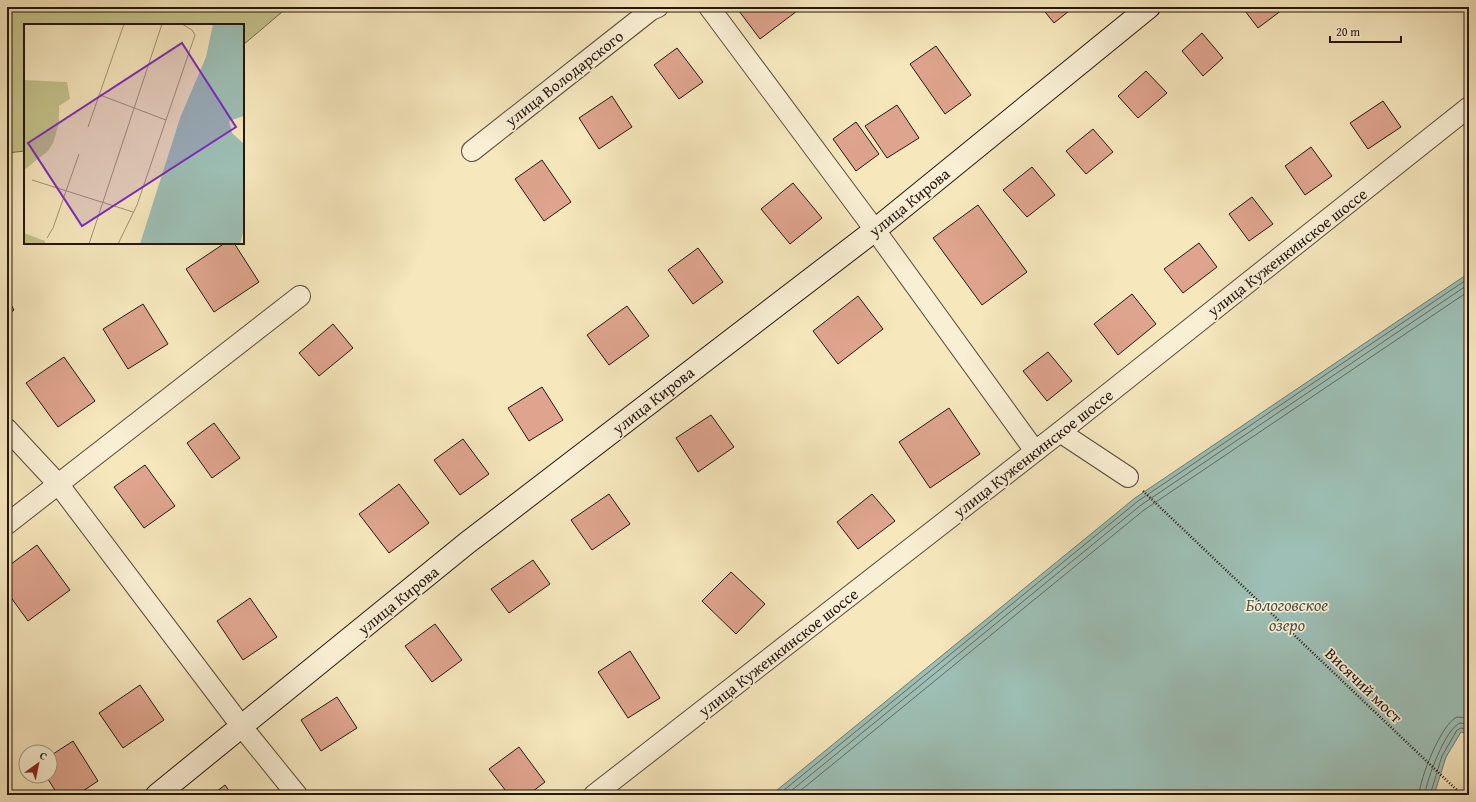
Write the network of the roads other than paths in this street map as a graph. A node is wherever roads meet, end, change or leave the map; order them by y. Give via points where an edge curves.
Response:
1 (658, 7) edge
2 (708, 7) edge
3 (1149, 7) edge
4 (1469, 107) edge
5 (472, 151) dead end
6 (875, 230) junction
7 (300, 296) dead end
8 (7, 429) edge
9 (1060, 432) junction
10 (1036, 452) junction
11 (1128, 477) road end
12 (59, 485) junction
13 (7, 524) edge
14 (242, 727) junction
15 (158, 795) edge
16 (297, 795) edge
17 (594, 795) edge

1 - 5 street, улица Володарского via 645,14
2 - 6 street
3 - 6 main road, улица Кирова
4 - 9 street, улица Куженкинское шоссе
6 - 10 street
6 - 14 main road, улица Кирова via 474,538
7 - 12 street
8 - 12 street
9 - 10 street, улица Куженкинское шоссе
9 - 11 street
10 - 17 street, улица Куженкинское шоссе
12 - 13 street
12 - 14 street
14 - 15 main road, улица Кирова
14 - 16 street

